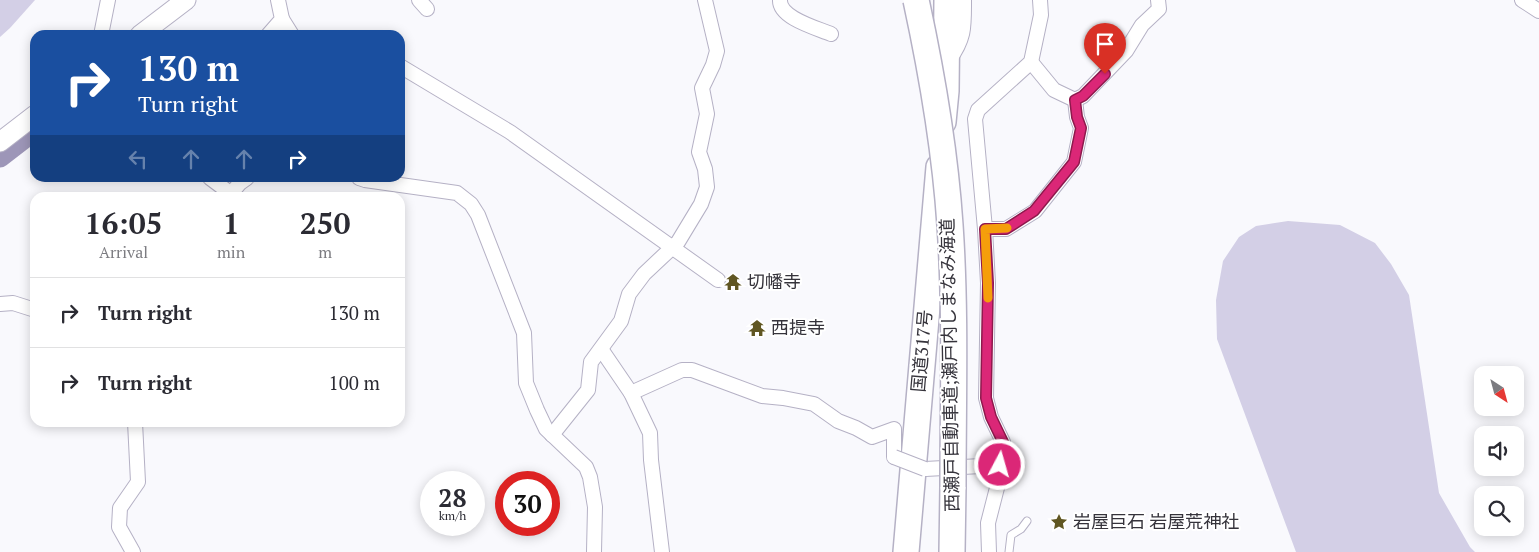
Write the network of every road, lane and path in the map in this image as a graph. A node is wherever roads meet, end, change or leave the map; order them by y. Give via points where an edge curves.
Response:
1 (108, 0) edge
2 (186, 0) edge
3 (278, 0) edge
4 (705, 0) edge
5 (780, 0) edge
6 (916, 0) edge
7 (947, 0) edge
8 (964, 0) edge
9 (1040, 0) edge
10 (1158, 0) edge
11 (1522, 0) edge
12 (1539, 11) edge
13 (282, 19) junction
14 (102, 30) edge
15 (147, 30) edge
16 (272, 30) edge
17 (289, 30) edge
18 (831, 34) dead end
19 (1031, 62) junction
20 (947, 64) junction
21 (405, 69) edge
22 (1075, 100) junction
23 (30, 118) edge
24 (0, 142) edge
25 (214, 182) edge
26 (241, 182) edge
27 (380, 182) edge
28 (226, 192) edge
29 (232, 192) edge
30 (985, 229) junction
31 (672, 248) junction
32 (718, 280) dead end
33 (0, 304) edge
34 (30, 308) edge
35 (601, 349) junction
36 (630, 393) junction
37 (135, 427) edge
38 (552, 435) junction
39 (1000, 465) junction
40 (1027, 521) dead end
41 (133, 552) edge
42 (594, 552) edge
43 (662, 552) edge
44 (906, 552) edge
45 (952, 552) edge
46 (989, 552) edge
47 (1009, 552) edge

1 - 14 street
2 - 15 main road
3 - 13 street
4 - 31 street via 716,51 702,88 707,114 699,152 705,168 706,187 701,204
5 - 18 street via 785,12 795,19
6 - 45 highway, 西瀬戸自動車道;瀬戸内しまなみ海道, bridge via 928,53 943,152 950,226 953,295
7 - 20 highway, 国道317号
8 - 20 street via 964,31 960,46
9 - 19 street
10 - 22 street via 1159,9 1142,25 1126,51 1083,96
11 - 12 street
13 - 16 street
13 - 17 street
19 - 22 street via 1054,90
19 - 30 street via 978,110 975,119
20 - 44 highway, 国道317号
21 - 31 street via 510,132
22 - 30 street via 1081,128 1074,162 1034,211 1006,229
23 - 24 main road
25 - 28 street
26 - 29 street
27 - 38 street via 457,192 471,204 524,333 526,383 546,430
30 - 39 street via 988,283 986,398 1003,442
31 - 32 street
31 - 35 street via 644,274 629,294 621,321
33 - 34 street via 13,303
35 - 36 street
35 - 38 street via 591,362 588,390
36 - 39 street, bridge via 682,370 692,370 762,396 814,404 838,421 872,437 894,429 894,456 925,469
36 - 43 street via 650,434
37 - 41 street via 138,482 120,508 119,527
38 - 42 street via 586,467 590,477 595,507
39 - 46 street via 988,523
40 - 47 lane via 1011,535

